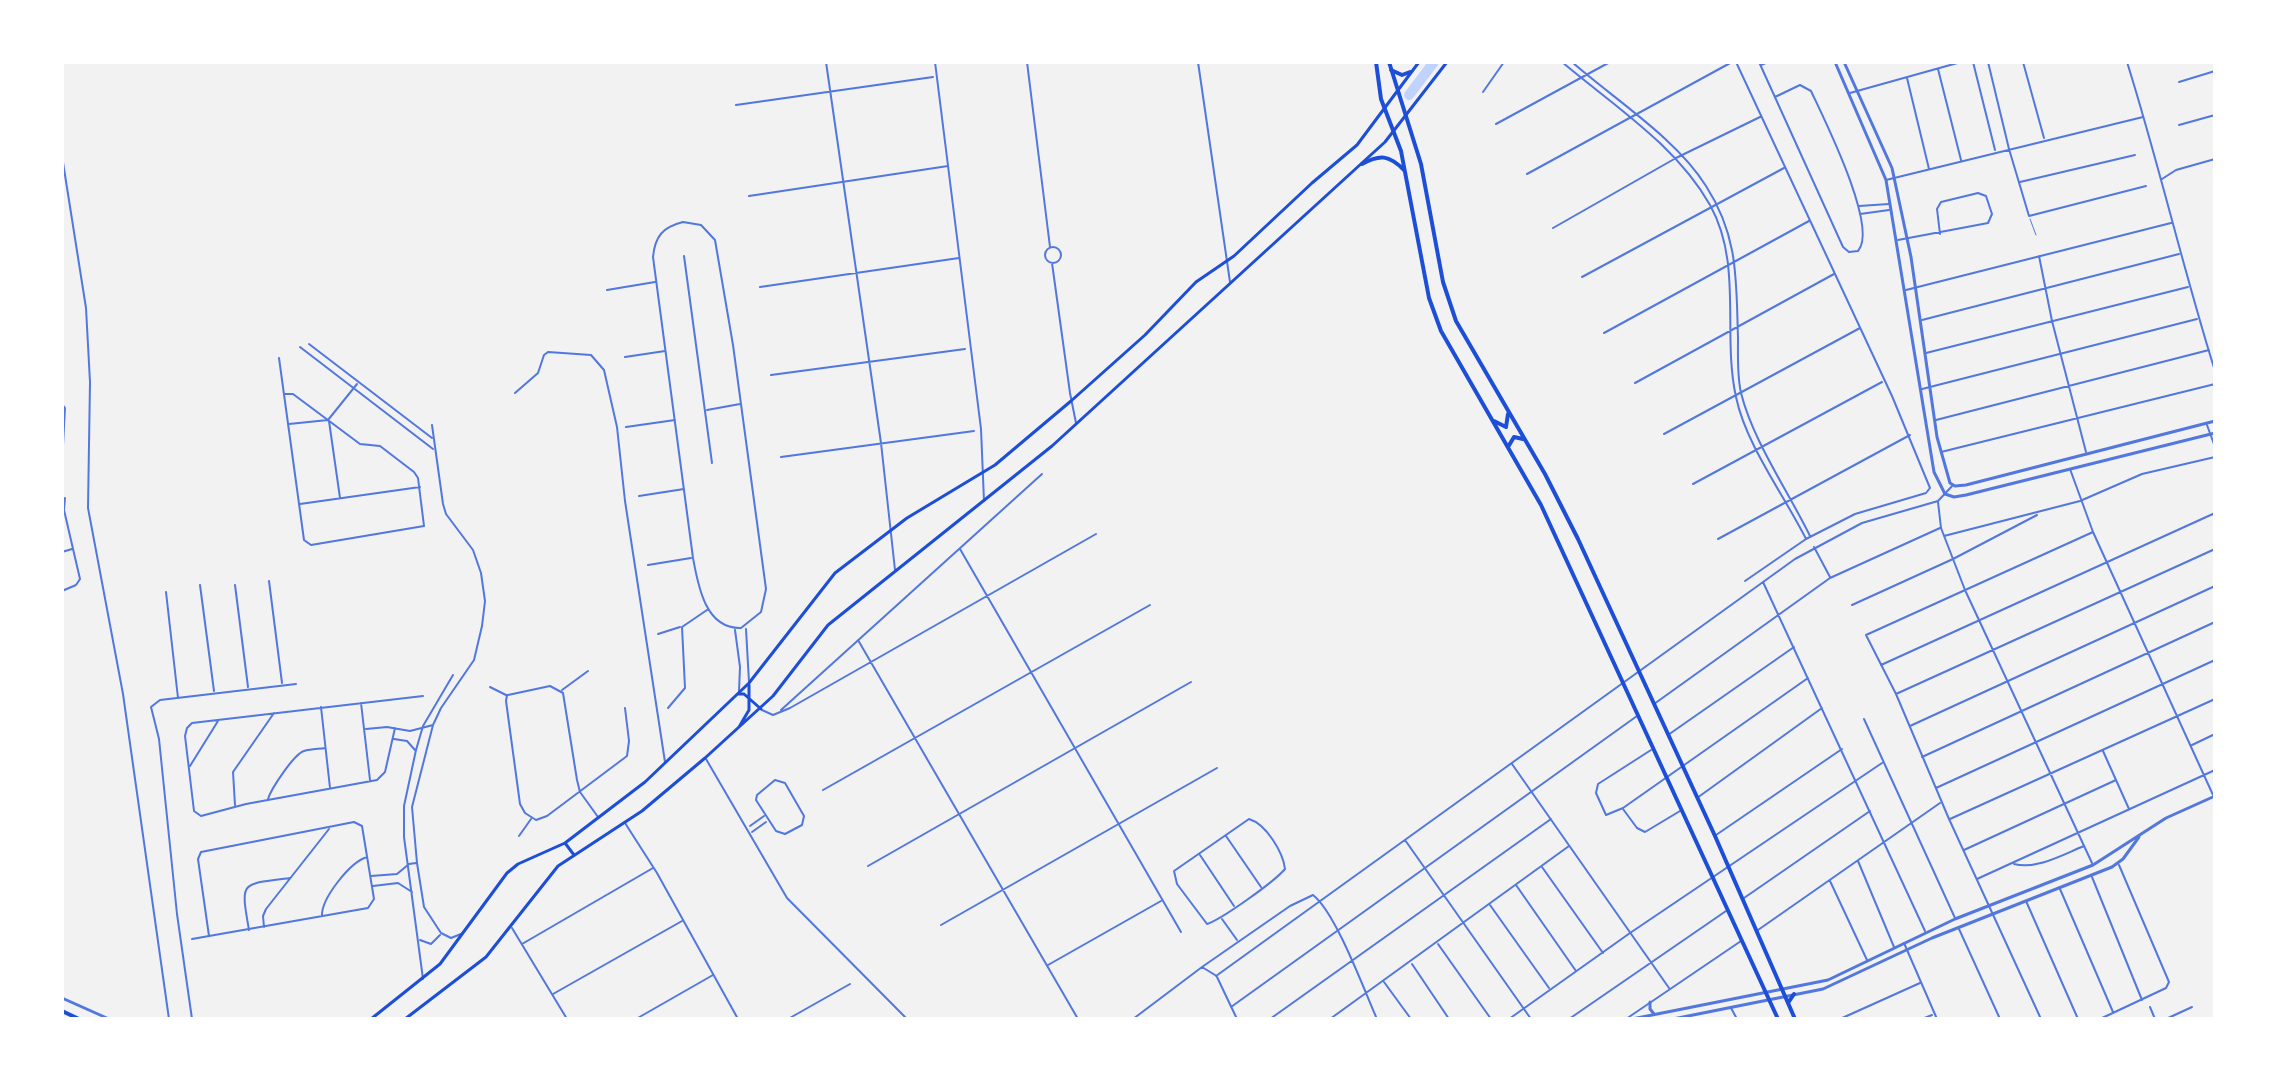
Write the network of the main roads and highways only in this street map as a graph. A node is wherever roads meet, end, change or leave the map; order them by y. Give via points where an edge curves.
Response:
1 (1376, 62) edge
2 (1389, 62) edge
3 (1419, 62) edge
4 (1447, 62) edge
5 (1391, 70) junction
6 (1410, 72) junction
7 (1398, 90) junction
8 (1385, 108) junction
9 (1408, 115) junction
10 (1395, 131) junction
11 (1362, 164) junction
12 (1406, 171) junction
13 (1508, 412) junction
14 (1492, 420) junction
15 (1525, 441) junction
16 (1508, 447) junction
17 (749, 683) junction
18 (739, 694) junction
19 (749, 698) junction
20 (761, 709) junction
21 (737, 730) junction
22 (565, 843) junction
23 (574, 855) junction
24 (1794, 994) road end
25 (1788, 1003) junction
26 (62, 1011) edge
27 (79, 1019) edge
28 (371, 1019) edge
29 (405, 1019) edge
30 (1778, 1019) edge
31 (1795, 1019) edge

1 - 8 main road
2 - 5 main road
3 - 6 main road
4 - 9 main road
5 - 6 main road
5 - 7 main road
6 - 7 main road
7 - 8 main road
7 - 9 main road
8 - 10 main road
8 - 17 main road via 1357,145 1226,263 1196,282 1071,401 982,474 910,516 829,580
9 - 10 main road
9 - 13 main road via 1447,296
10 - 11 main road
10 - 12 main road
11 - 12 main road via 1379,155
11 - 20 main road via 1077,424 828,625
12 - 14 main road via 1433,310 1448,347
13 - 14 main road via 1506,427
13 - 15 main road
14 - 16 main road
15 - 16 main road via 1515,436
15 - 25 main road via 1578,539
16 - 30 main road via 1541,505
17 - 18 main road
17 - 19 main road
18 - 19 main road
18 - 22 main road via 645,782
19 - 20 main road
19 - 21 main road via 749,710
20 - 21 main road
21 - 23 main road via 654,802
22 - 23 main road
22 - 28 main road via 507,873 448,956
23 - 29 main road via 558,866 475,967
24 - 25 main road
25 - 31 main road
26 - 27 main road

